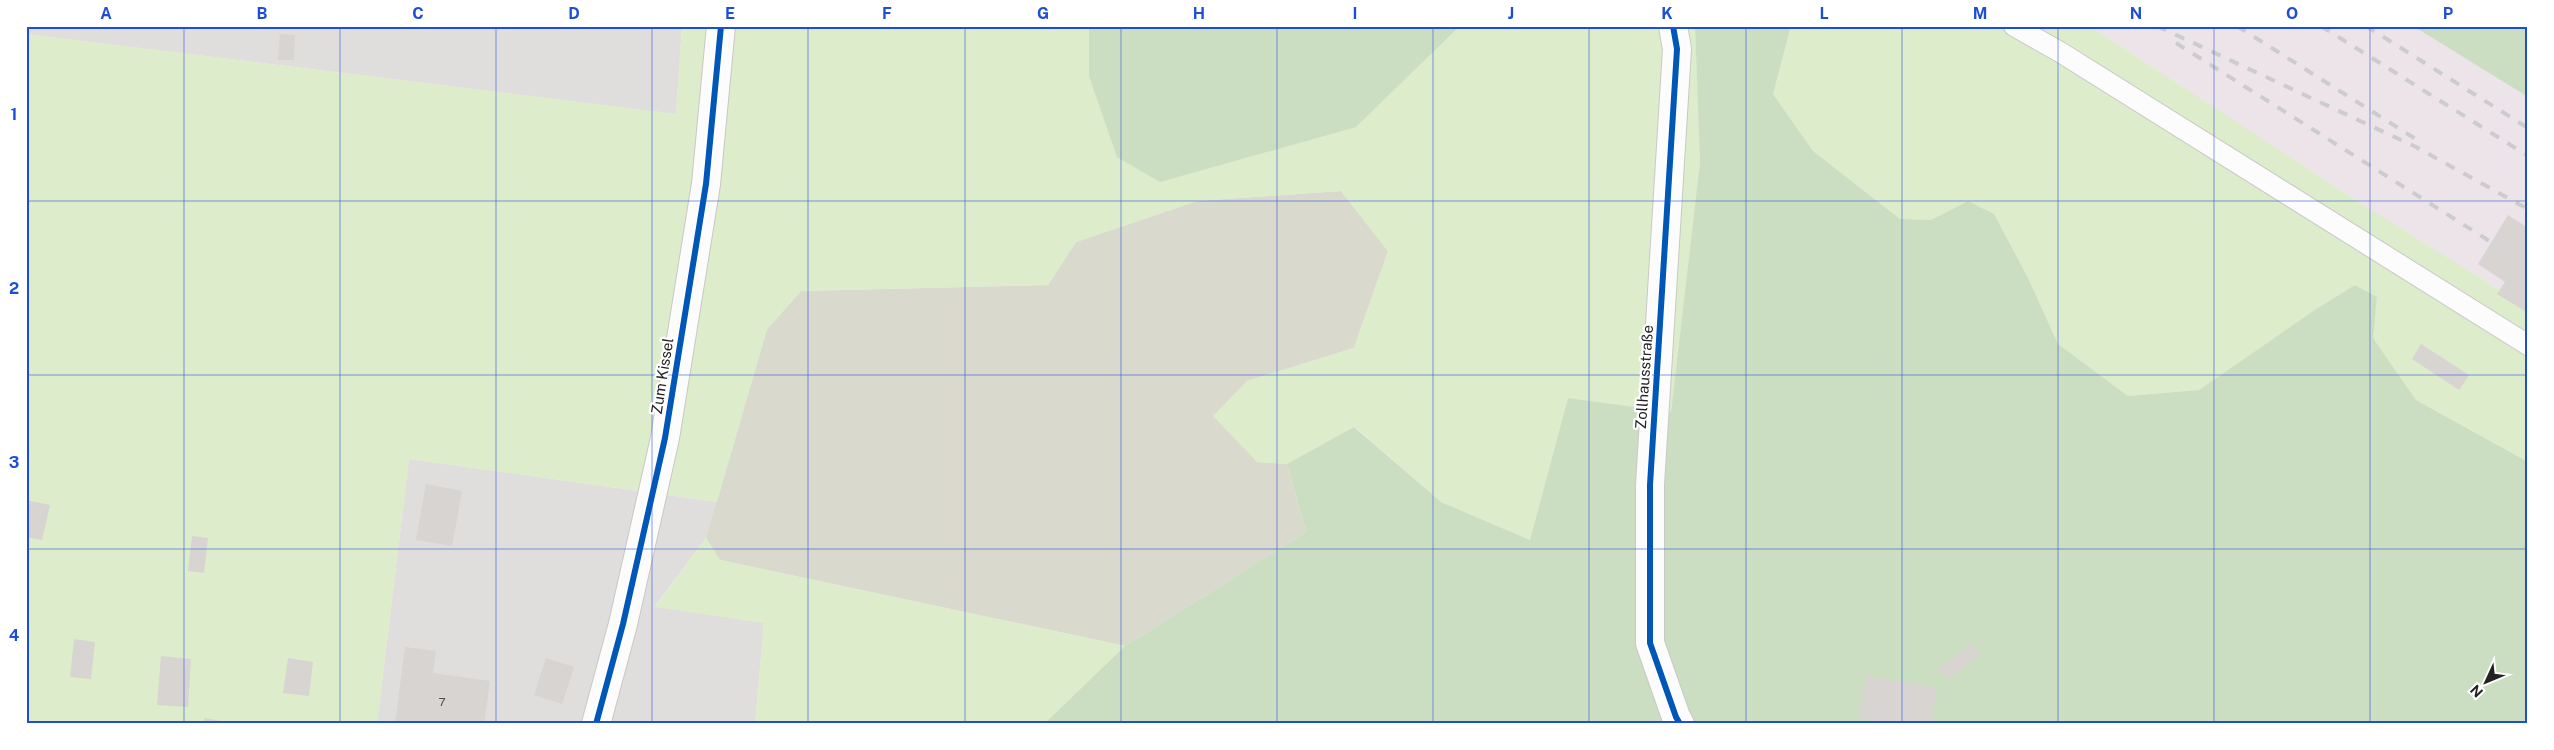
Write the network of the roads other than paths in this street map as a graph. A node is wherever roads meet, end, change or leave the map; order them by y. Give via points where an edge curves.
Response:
1 (721, 26) edge
2 (1673, 26) edge
3 (2014, 26) edge
4 (2528, 345) edge
5 (596, 724) edge
6 (1680, 724) edge

1 - 5 street, Zum Kissel via 706,184 665,438 623,624
2 - 6 street, Zollhausstraße via 1678,49 1650,485 1650,642
3 - 4 lane

